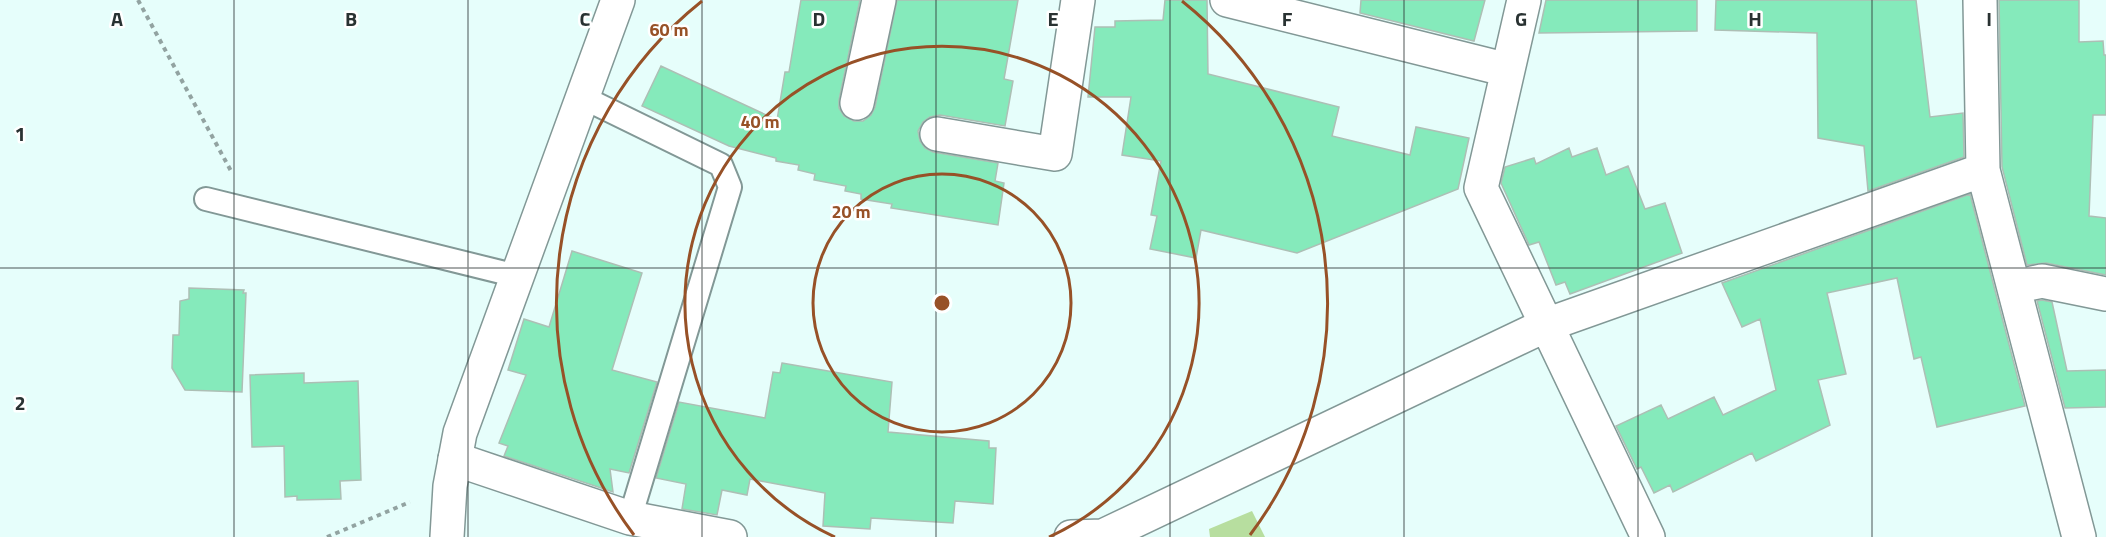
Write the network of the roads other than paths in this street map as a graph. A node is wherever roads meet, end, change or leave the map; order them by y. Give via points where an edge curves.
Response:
1 (618, 0) edge
2 (879, 0) edge
3 (1078, 0) edge
4 (1227, 0) edge
5 (1524, 0) edge
6 (1980, 0) edge
7 (1508, 70) junction
8 (584, 98) junction
9 (857, 104) dead end
10 (937, 135) dead end
11 (1983, 170) junction
12 (206, 199) dead end
13 (517, 276) junction
14 (2014, 287) junction
15 (2106, 294) edge
16 (1546, 325) junction
17 (453, 473) junction
18 (630, 518) junction
19 (447, 537) edge
20 (730, 537) edge
21 (1071, 537) edge
22 (1648, 537) edge
23 (2079, 537) edge

1 - 8 street
2 - 9 street
3 - 10 street via 1055,154
4 - 7 street
5 - 7 street
6 - 11 street
7 - 16 street via 1481,188
8 - 13 street
8 - 18 lane via 721,165 730,187
11 - 14 street
11 - 16 street
12 - 13 lane
13 - 17 street via 468,409
14 - 15 street via 2042,280
14 - 23 street
16 - 21 street via 1103,536
16 - 22 street
17 - 18 street
17 - 19 street
18 - 20 street

